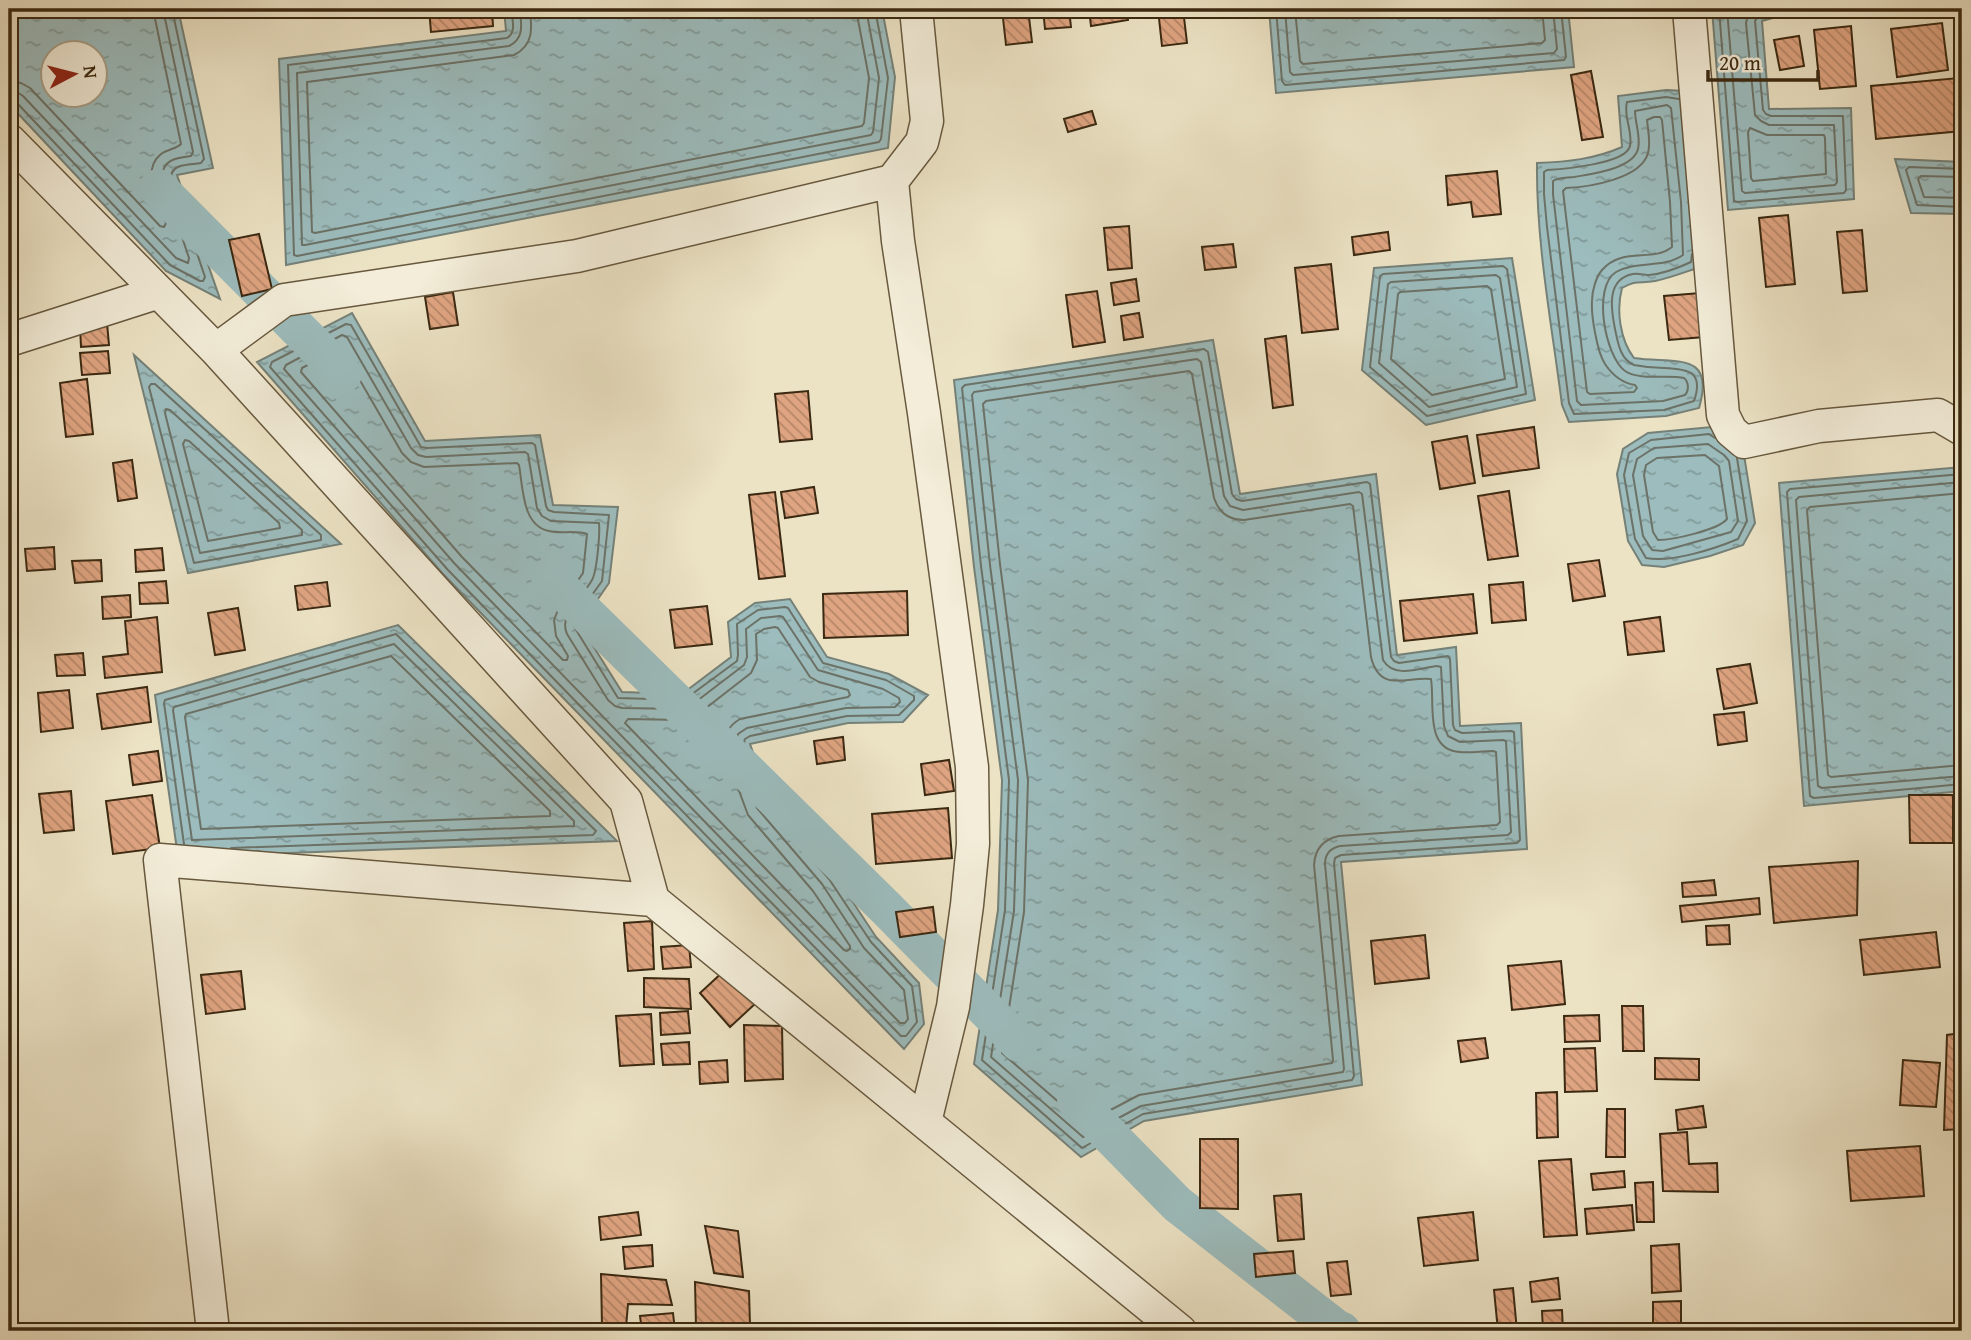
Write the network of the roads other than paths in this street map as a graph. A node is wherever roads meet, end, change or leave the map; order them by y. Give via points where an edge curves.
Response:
1 (916, 9) edge
2 (1689, 9) edge
3 (9, 140) edge
4 (892, 181) junction
5 (159, 292) junction
6 (9, 340) edge
7 (216, 350) junction
8 (1962, 429) edge
9 (653, 900) junction
10 (925, 1122) junction
11 (213, 1331) edge
12 (1180, 1331) edge

1 - 4 street via 927,121 922,142
2 - 8 street via 1723,415 1731,431 1744,442 1819,426 1938,415
3 - 5 street
4 - 7 street via 577,256 284,300
4 - 10 street via 972,767 973,844 964,930 953,1007
5 - 6 street
5 - 7 street
7 - 9 street via 626,801
9 - 10 street
9 - 11 street via 160,860
10 - 12 street

